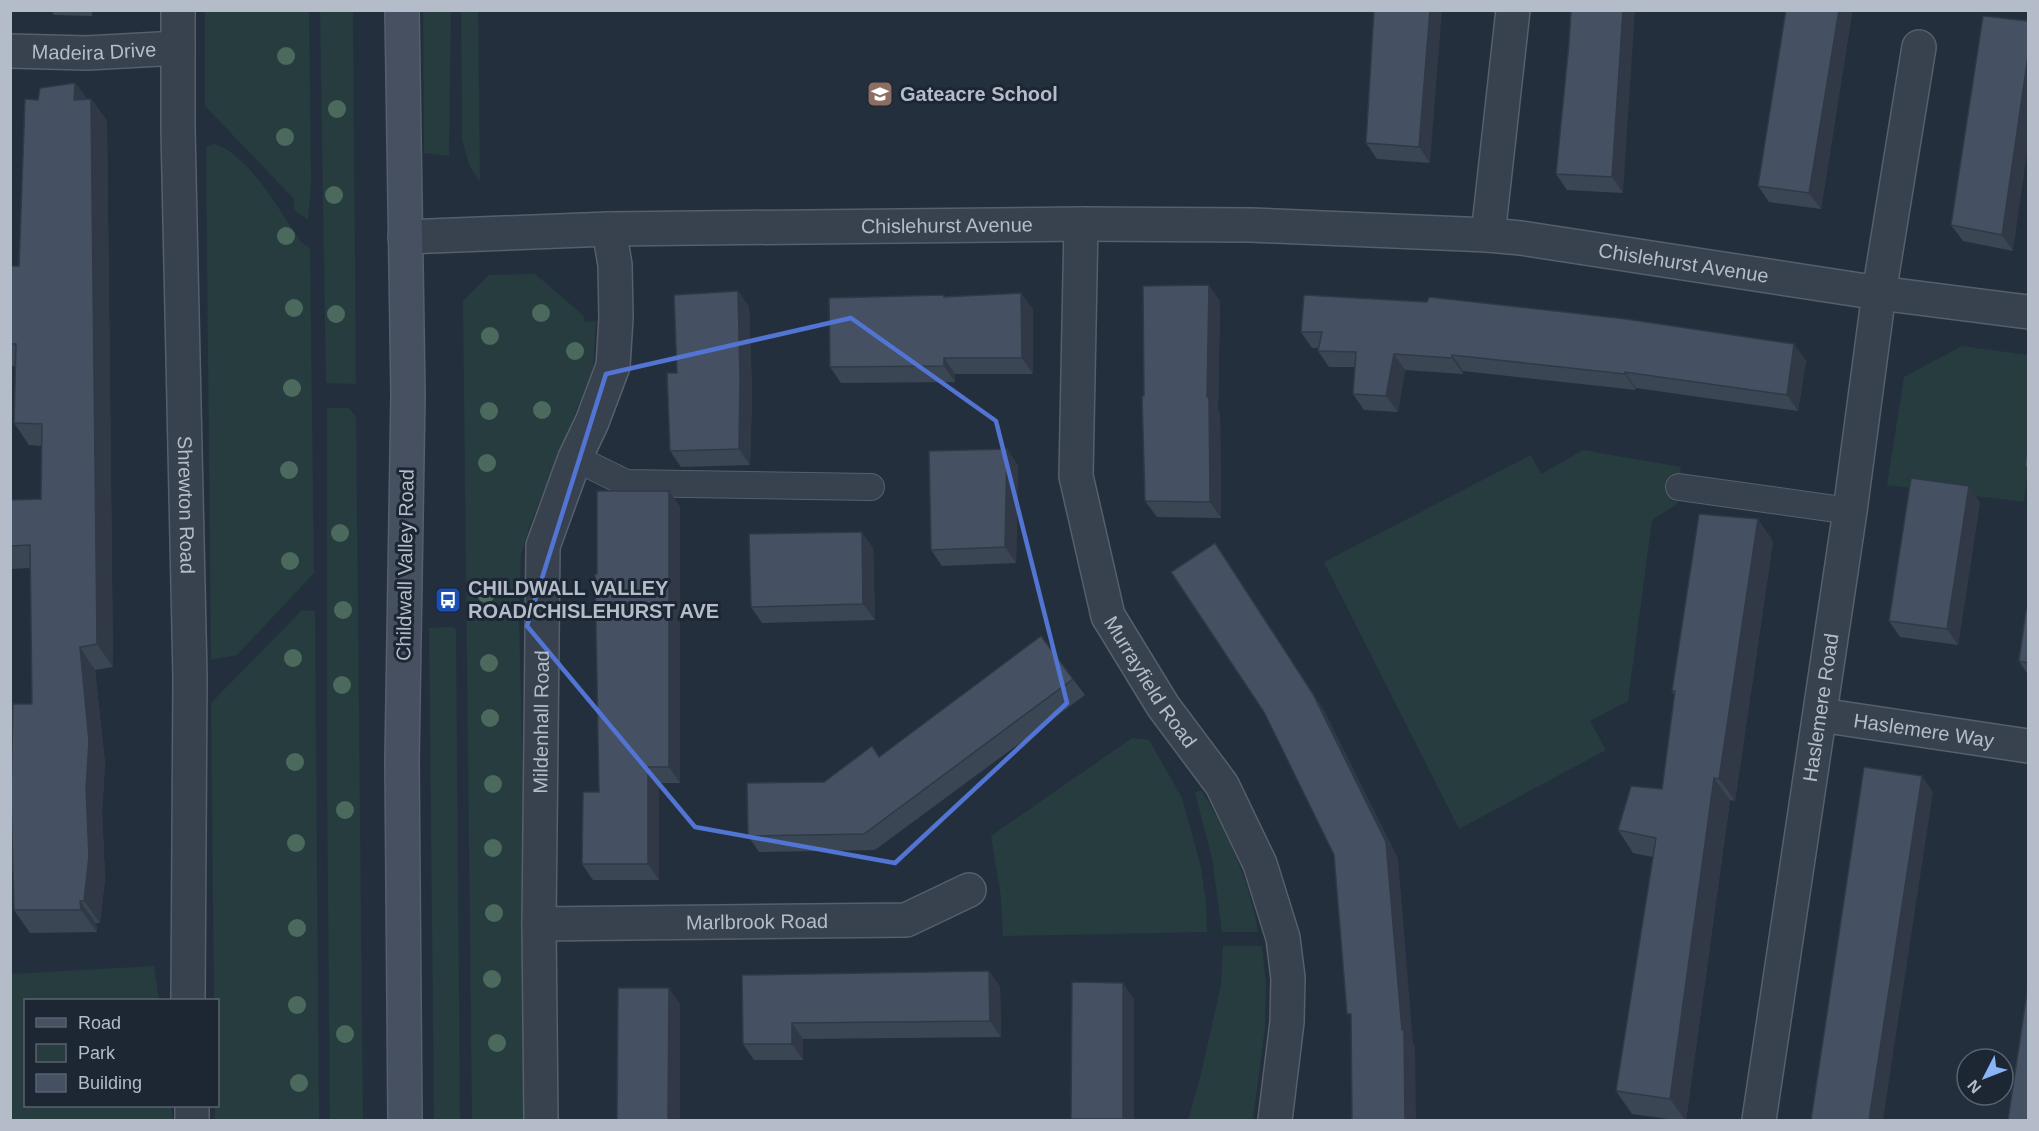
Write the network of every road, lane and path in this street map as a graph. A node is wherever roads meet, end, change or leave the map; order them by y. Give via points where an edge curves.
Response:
1 (178, 10) edge
2 (402, 10) edge
3 (1513, 10) edge
4 (1919, 47) dead end
5 (178, 48) junction
6 (10, 51) edge
7 (1081, 224) junction
8 (609, 229) junction
9 (1488, 235) junction
10 (405, 237) junction
11 (1879, 293) junction
12 (2028, 312) edge
13 (575, 458) junction
14 (871, 487) dead end
15 (1679, 487) dead end
16 (1850, 511) junction
17 (1820, 714) junction
18 (2028, 746) edge
19 (969, 890) dead end
20 (539, 924) junction
21 (188, 999) edge
22 (405, 1120) edge
23 (541, 1120) edge
24 (1275, 1120) edge
25 (1759, 1120) edge

1 - 5 street, Shrewton Road
2 - 10 main road, Childwall Valley Road
3 - 9 street
4 - 11 street
5 - 6 street, Madeira Drive via 87,53
5 - 21 street, Shrewton Road via 190,677
7 - 8 street, Chislehurst Avenue
7 - 9 street, Chislehurst Avenue via 1251,225
7 - 24 street, Murrayfield Road via 1076,476 1108,616 1162,706 1222,785 1260,864 1283,938 1288,978 1287,1022
8 - 10 street, Chislehurst Avenue
8 - 13 street, Mildenhall Road via 615,265 613,366
9 - 11 street, Chislehurst Avenue
10 - 22 main road, Childwall Valley Road
11 - 12 street, Chislehurst Avenue
11 - 16 street, Haslemere Road
13 - 14 lane via 626,483
13 - 20 street, Mildenhall Road via 543,546
15 - 16 lane
16 - 17 street, Haslemere Road
17 - 18 street, Haslemere Way
17 - 25 street, Haslemere Road
19 - 20 street, Marlbrook Road via 906,920
20 - 23 street, Mildenhall Road

